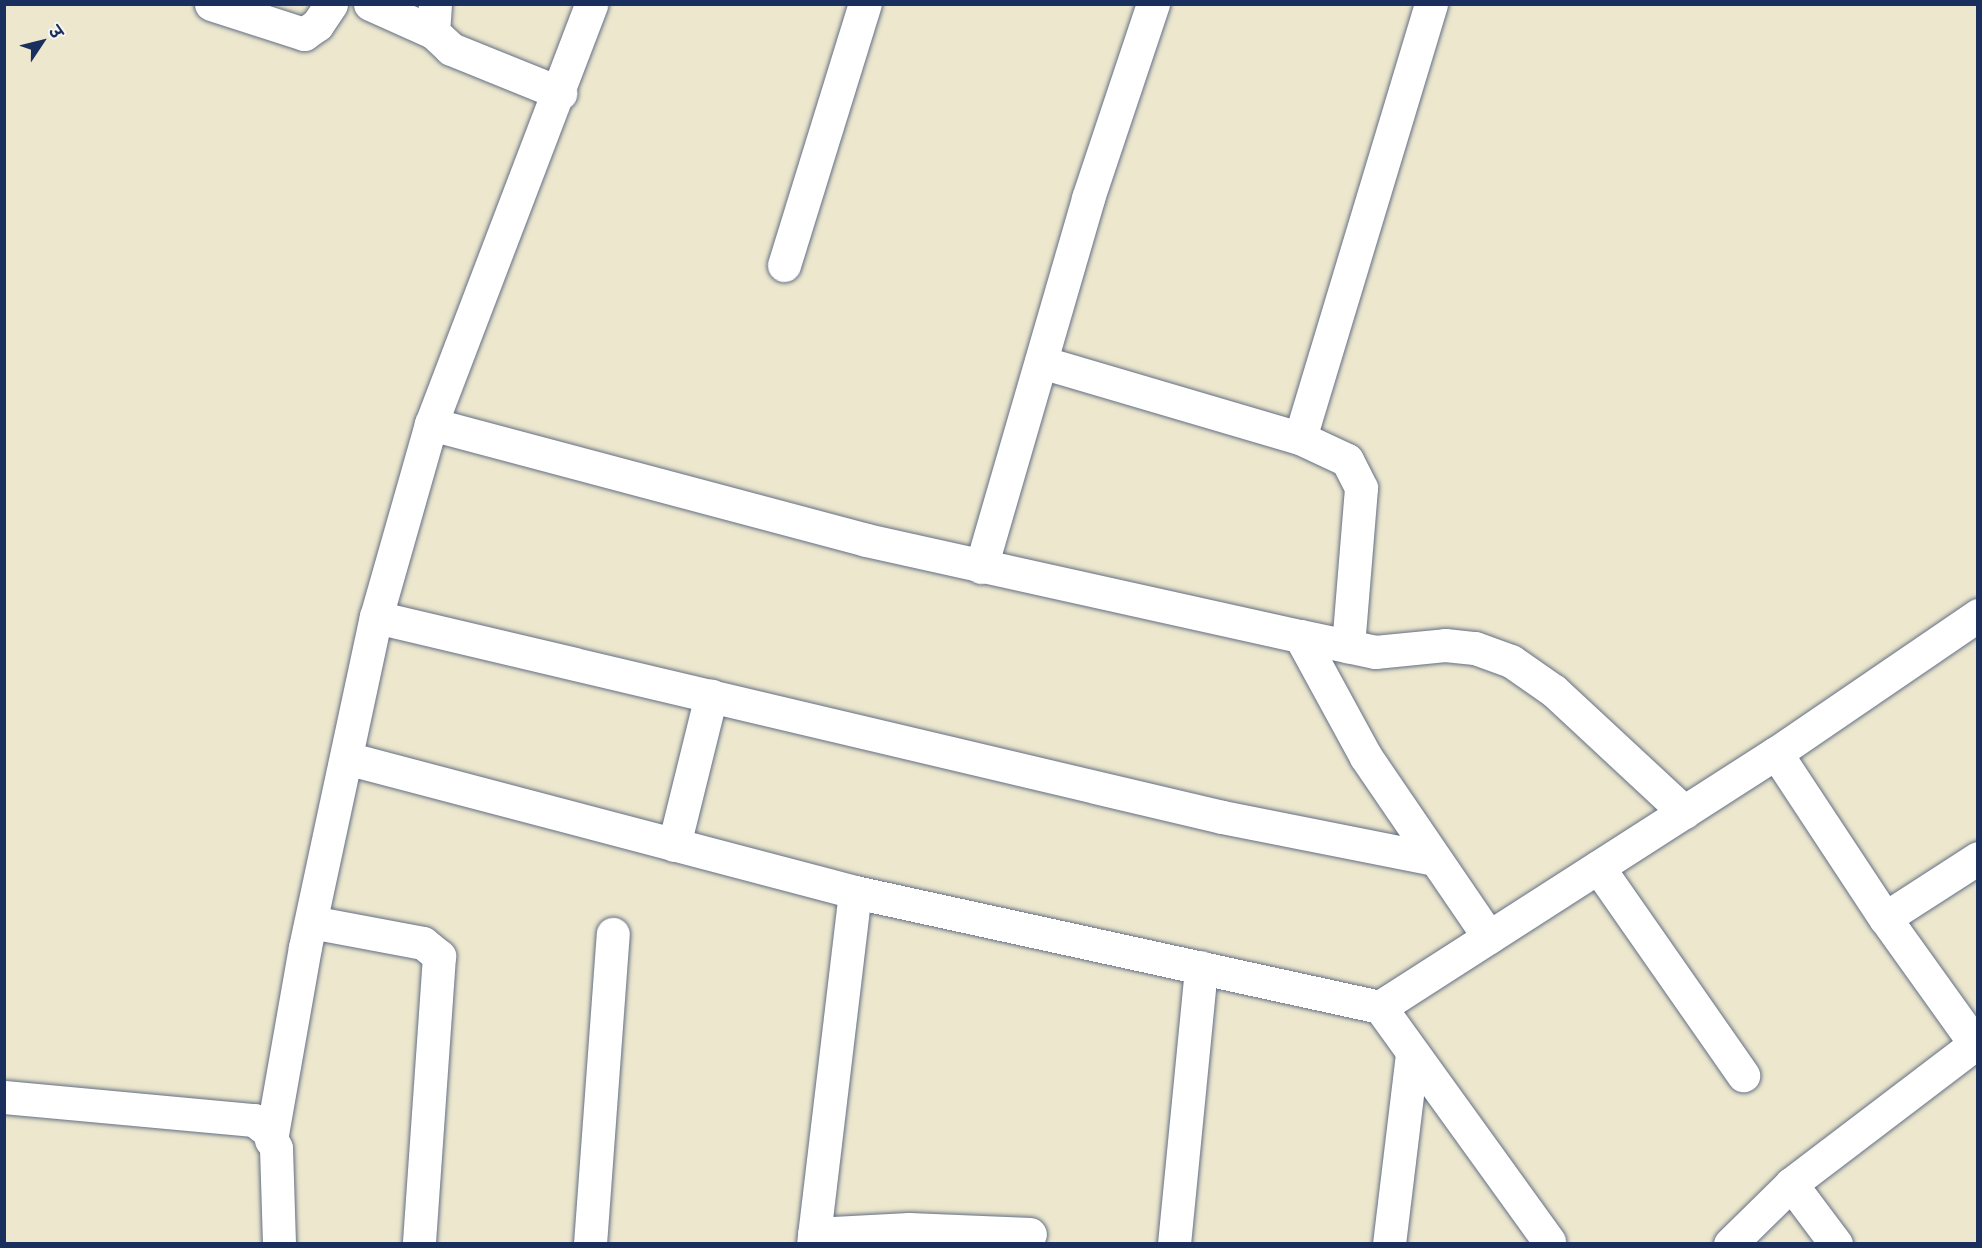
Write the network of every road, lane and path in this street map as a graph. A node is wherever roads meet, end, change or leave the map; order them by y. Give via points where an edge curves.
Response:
1 (211, 4) edge
2 (331, 4) edge
3 (370, 4) edge
4 (591, 4) edge
5 (865, 4) edge
6 (1153, 4) edge
7 (1431, 4) edge
8 (434, 18) edge
9 (560, 93) junction
10 (784, 265) dead end
11 (1041, 362) junction
12 (431, 424) junction
13 (1300, 438) junction
14 (981, 567) junction
15 (1977, 615) edge
16 (376, 617) junction
17 (1300, 636) junction
18 (1348, 646) junction
19 (711, 696) junction
20 (1776, 753) junction
21 (346, 758) junction
22 (1684, 812) junction
23 (674, 844) junction
24 (1977, 858) edge
25 (1435, 859) junction
26 (1598, 867) junction
27 (855, 892) junction
28 (1885, 918) junction
29 (311, 922) junction
30 (613, 934) dead end
31 (1489, 937) junction
32 (1201, 967) junction
33 (1380, 1007) junction
34 (1976, 1046) edge
35 (1412, 1053) junction
36 (1743, 1075) dead end
37 (4, 1097) edge
38 (272, 1140) junction
39 (1791, 1184) junction
40 (1030, 1234) dead end
41 (814, 1239) edge
42 (1549, 1240) dead end
43 (279, 1244) edge
44 (418, 1244) edge
45 (590, 1244) edge
46 (1174, 1244) edge
47 (1389, 1244) edge
48 (1730, 1244) edge
49 (1836, 1244) edge

1 - 2 street via 304,34 317,25
3 - 8 street
4 - 9 street
5 - 10 street
6 - 11 street via 1088,198
7 - 13 street
8 - 9 street via 451,50
9 - 12 street
11 - 13 street
11 - 14 street
12 - 14 street via 754,512
12 - 16 street
13 - 18 street via 1347,460 1361,488
14 - 17 street
15 - 20 street
16 - 19 street
16 - 21 street
17 - 18 street
17 - 25 street via 1366,757
18 - 22 street via 1375,652 1455,646 1475,648 1511,661 1554,691
19 - 23 street
19 - 25 street via 1222,817
20 - 22 street
20 - 28 street
21 - 23 street
21 - 29 street
22 - 26 street
23 - 27 street
24 - 28 street
25 - 31 street
26 - 31 street
26 - 36 street
27 - 32 street
27 - 41 street
28 - 34 street
29 - 38 street
29 - 44 street via 423,943 439,956
30 - 45 street
31 - 33 street
32 - 33 street
32 - 46 street
33 - 35 street
34 - 39 street
35 - 42 street
35 - 47 street
37 - 38 street via 244,1117 268,1131
38 - 43 street via 279,1164
39 - 48 street
39 - 49 street
40 - 41 street via 909,1229

